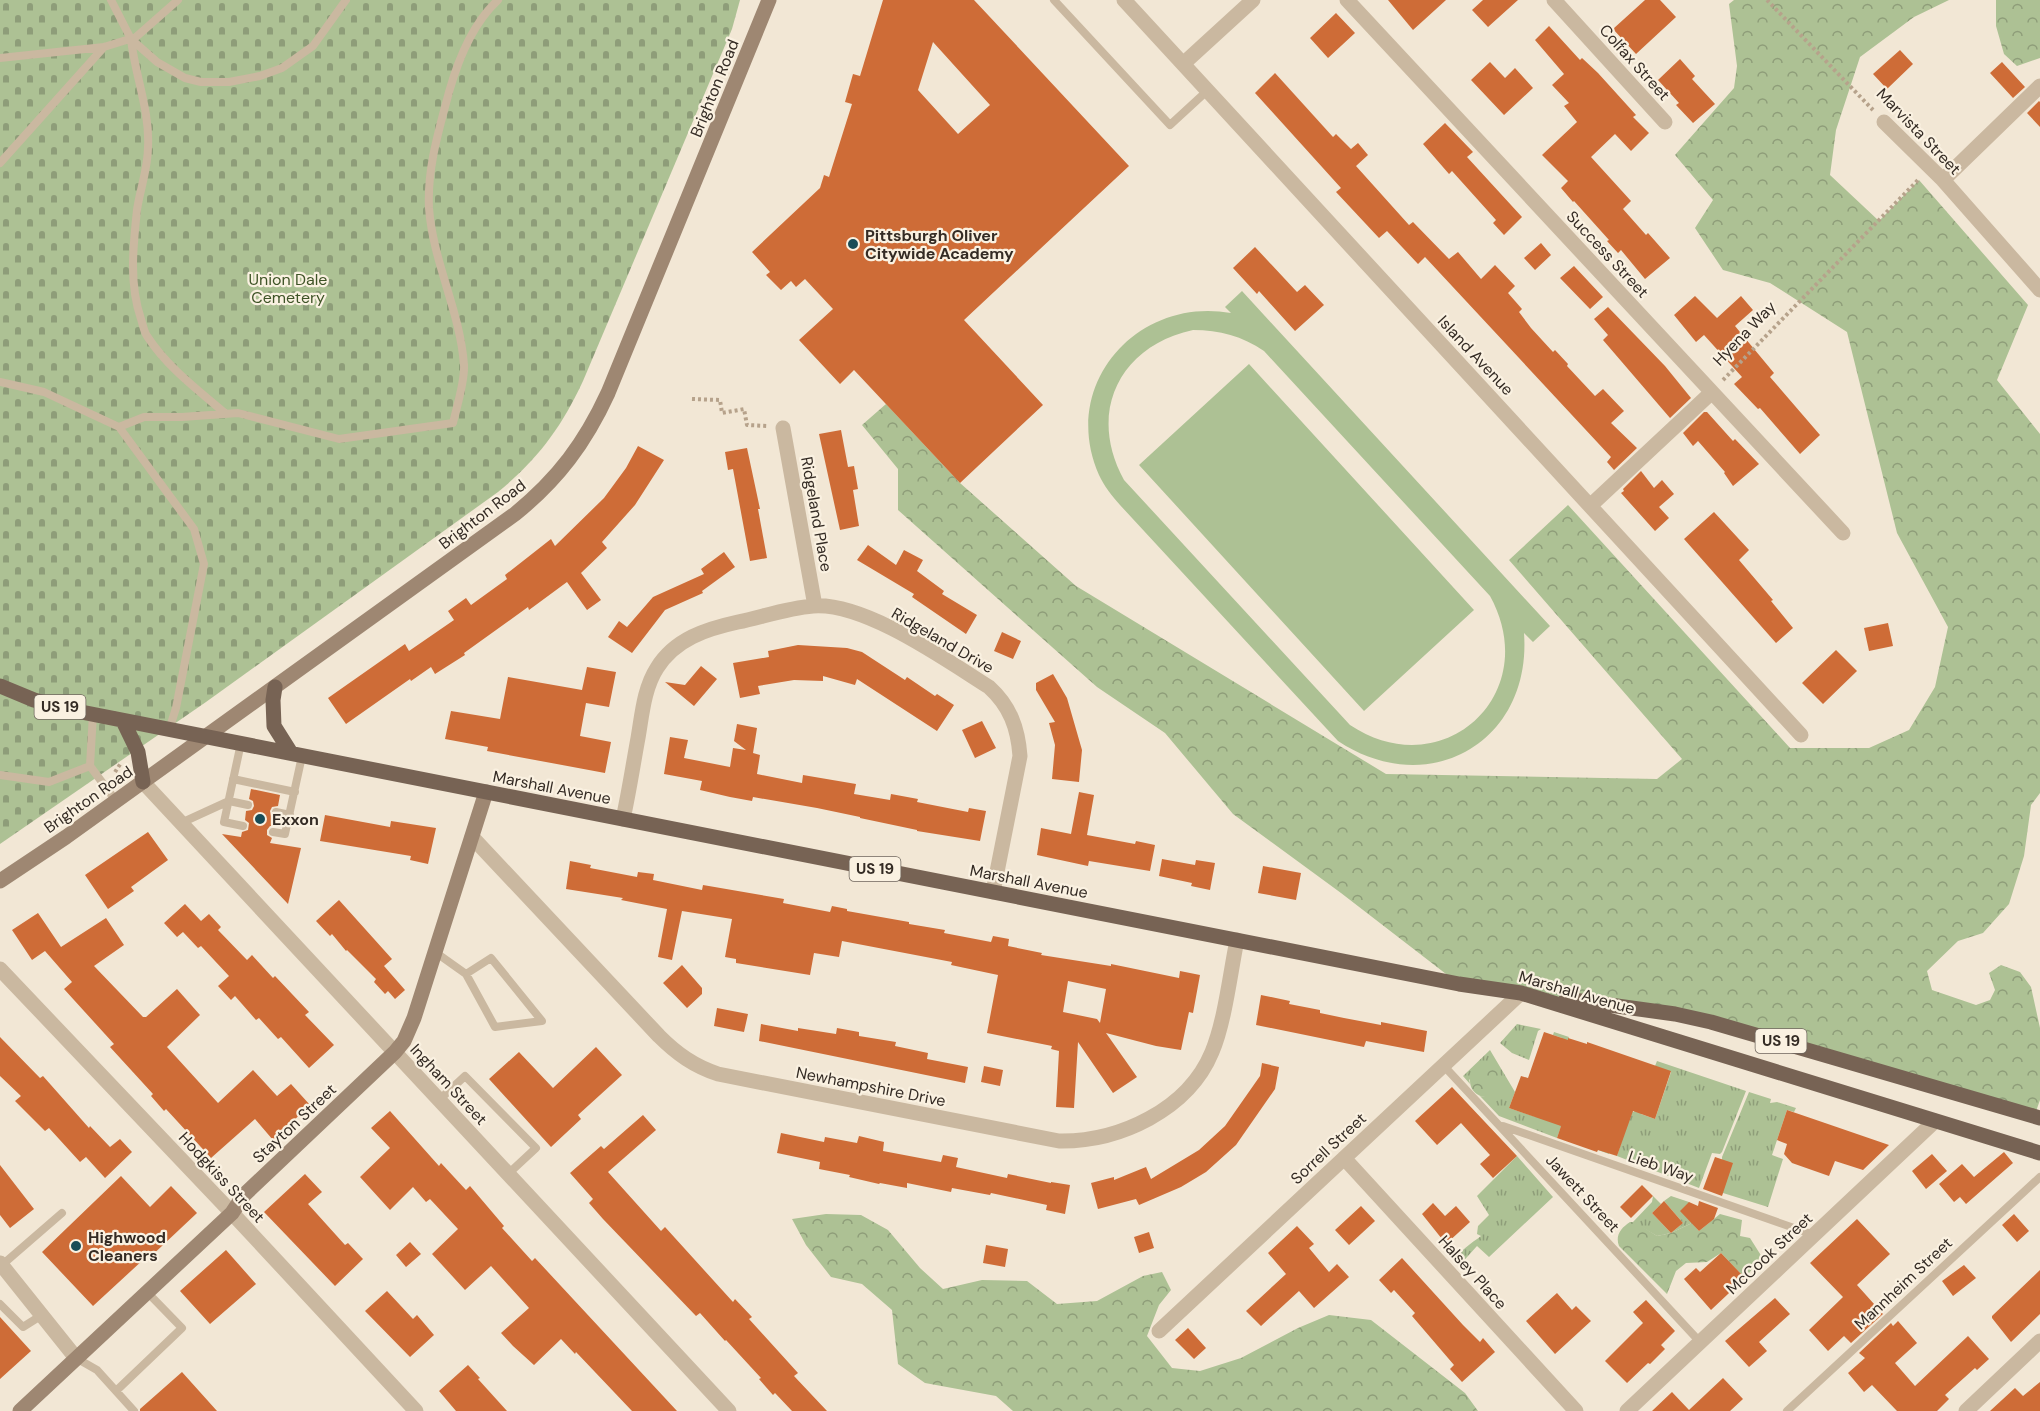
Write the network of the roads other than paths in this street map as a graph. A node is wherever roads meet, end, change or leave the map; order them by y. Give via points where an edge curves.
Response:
1 (111, 0) edge
2 (178, 0) edge
3 (346, 0) edge
4 (498, 0) edge
5 (769, 0) edge
6 (1054, 0) edge
7 (1124, 0) edge
8 (1253, 0) edge
9 (1347, 0) edge
10 (1554, 0) edge
11 (131, 39) junction
12 (104, 47) junction
13 (0, 58) edge
14 (1183, 64) junction
15 (2040, 86) edge
16 (1207, 91) junction
17 (1665, 122) dead end
18 (1884, 123) road end
19 (0, 163) edge
20 (1943, 180) junction
21 (2040, 290) edge
22 (0, 382) edge
23 (1712, 392) junction
24 (226, 414) junction
25 (119, 427) junction
26 (783, 428) road end
27 (1590, 506) junction
28 (1843, 533) dead end
29 (815, 606) junction
30 (0, 686) edge
31 (275, 687) junction
32 (93, 714) junction
33 (123, 721) junction
34 (169, 730) junction
35 (1801, 735) dead end
36 (205, 737) junction
37 (242, 743) junction
38 (296, 755) junction
39 (90, 766) junction
40 (0, 775) edge
41 (233, 779) junction
42 (143, 782) junction
43 (295, 792) junction
44 (486, 792) junction
45 (116, 801) junction
46 (229, 801) junction
47 (248, 805) dead end
48 (276, 812) dead end
49 (290, 815) junction
50 (623, 819) junction
51 (181, 824) junction
52 (243, 826) dead end
53 (273, 832) dead end
54 (472, 837) junction
55 (0, 881) edge
56 (993, 892) junction
57 (1237, 940) junction
58 (435, 952) junction
59 (0, 969) edge
60 (466, 974) junction
61 (1521, 993) junction
62 (395, 1052) junction
63 (1443, 1065) junction
64 (439, 1100) junction
65 (2040, 1118) edge
66 (1935, 1121) junction
67 (1499, 1125) junction
68 (2040, 1153) edge
69 (1344, 1158) junction
70 (508, 1174) junction
71 (2040, 1177) edge
72 (62, 1213) dead end
73 (232, 1214) junction
74 (1814, 1235) junction
75 (1, 1264) edge
76 (147, 1292) junction
77 (0, 1304) edge
78 (42, 1315) junction
79 (1160, 1331) dead end
80 (2040, 1341) edge
81 (1700, 1342) junction
82 (76, 1358) junction
83 (116, 1391) junction
84 (20, 1411) edge
85 (134, 1411) edge
86 (416, 1411) edge
87 (729, 1411) edge
88 (1576, 1411) edge
89 (1627, 1411) edge
90 (1787, 1411) edge
91 (1966, 1411) edge

1 - 11 lane
2 - 11 lane
3 - 11 lane via 313,46 282,68 230,82 185,78 157,62
4 - 24 lane via 474,30 453,78 429,180 434,237 465,367 453,423 339,439 238,413
5 - 31 street, Brighton Road via 608,393 579,447 540,494 515,514
6 - 16 lane via 1170,125
7 - 14 street, Island Avenue
8 - 14 street
9 - 23 street, Success Street
10 - 17 street, Colfax Street
11 - 12 lane
11 - 24 lane via 148,126 147,167 141,186 132,265 136,305 146,335 178,373
12 - 13 lane
12 - 19 lane
14 - 16 street, Island Avenue
15 - 20 street
16 - 27 street, Island Avenue
18 - 20 street, Marvista Street
20 - 21 street, Marvista Street
22 - 25 lane via 44,392
23 - 27 street
23 - 28 street, Success Street
24 - 25 lane via 144,417
25 - 34 lane via 194,529 204,564
26 - 29 street, Ridgeland Place
27 - 35 street, Island Avenue
29 - 50 street, Ridgeland Drive via 698,633 666,656 648,691
29 - 56 street, Ridgeland Drive via 853,611 902,633 989,687 1009,710 1020,756
30 - 32 main road, Marshall Avenue / US 19 via 34,700
31 - 36 street, Brighton Road
31 - 38 main road via 274,726
32 - 33 main road, Marshall Avenue / US 19
32 - 39 lane
33 - 34 main road, Marshall Avenue / US 19
33 - 42 main road via 138,752
34 - 36 main road, Marshall Avenue / US 19
36 - 37 main road, Marshall Avenue / US 19
36 - 42 street, Brighton Road
37 - 38 main road, Marshall Avenue / US 19
37 - 41 lane
38 - 43 lane
38 - 44 main road, Marshall Avenue / US 19
39 - 40 lane via 49,782
39 - 45 lane
41 - 43 lane
41 - 46 lane
42 - 45 street, Brighton Road
42 - 51 street, Ingham Street
43 - 49 lane
44 - 50 main road, Marshall Avenue / US 19
44 - 54 street, Stayton Street
45 - 55 street, Brighton Road
46 - 47 lane
46 - 51 lane
46 - 52 lane via 224,822
48 - 49 lane
49 - 53 lane via 285,834
50 - 56 main road, Marshall Avenue / US 19
51 - 62 street, Ingham Street
54 - 57 street, Newhampshire Drive via 659,1036 692,1063 718,1074 1059,1142 1079,1142 1144,1122 1192,1083 1204,1068 1217,1036
54 - 58 street, Stayton Street
56 - 57 main road, Marshall Avenue / US 19
57 - 61 main road, Marshall Avenue / US 19
58 - 60 lane
58 - 62 street, Stayton Street via 410,1030
59 - 73 street, Hodgkiss Street
60 - 60 lane via 495,1027 542,1021 491,958
61 - 63 street, Sorrell Street
61 - 65 main road, US 19 via 1711,1022
61 - 66 main road, Marshall Avenue / US 19
62 - 64 street, Ingham Street
62 - 73 street, Stayton Street via 244,1195
63 - 67 lane, Jawett Street
63 - 69 street, Sorrell Street
64 - 70 street, Ingham Street
64 - 70 lane via 465,1076 536,1148
66 - 68 main road, Marshall Avenue / US 19
66 - 74 street, McCook Street
67 - 74 lane, Lieb Way
67 - 81 lane, Jawett Street
69 - 79 street, Sorrell Street
69 - 88 street, Halsey Place
70 - 87 street, Ingham Street
71 - 90 lane, Mannheim Street
72 - 75 lane
73 - 76 street, Stayton Street
73 - 86 street, Hodgkiss Street
74 - 81 street, McCook Street
75 - 78 street
76 - 82 street, Stayton Street
76 - 83 lane via 182,1328
77 - 78 lane via 23,1327
78 - 82 street
80 - 91 street
81 - 89 street, McCook Street
82 - 83 lane via 97,1370
82 - 84 street, Stayton Street
83 - 85 lane

